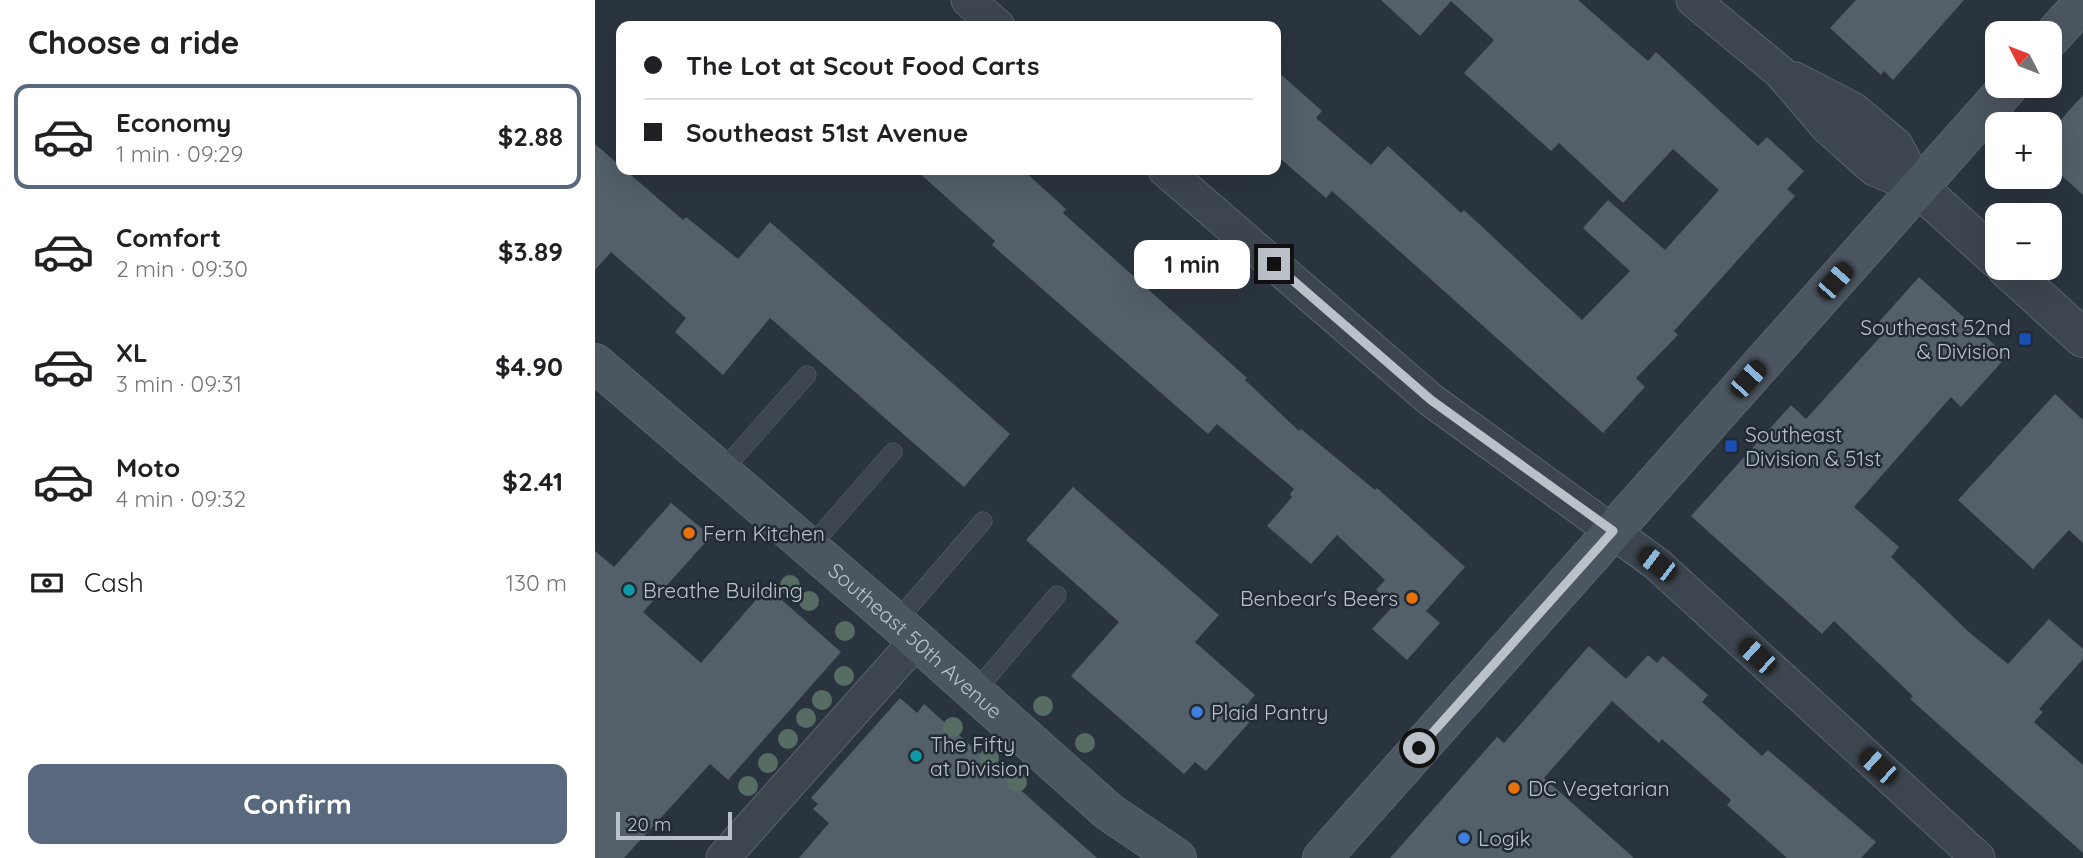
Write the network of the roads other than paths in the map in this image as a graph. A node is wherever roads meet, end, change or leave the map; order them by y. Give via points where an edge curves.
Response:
1 (968, 0) edge
2 (1693, 0) edge
3 (2083, 2) edge
4 (992, 21) edge
5 (2062, 25) edge
6 (1998, 98) edge
7 (1171, 175) edge
8 (1919, 188) junction
9 (1985, 248) edge
10 (2019, 280) edge
11 (2083, 338) edge
12 (595, 363) edge
13 (807, 375) dead end
14 (893, 452) dead end
15 (722, 471) junction
16 (983, 521) dead end
17 (1613, 531) junction
18 (810, 547) junction
19 (1057, 595) dead end
20 (906, 631) junction
21 (975, 692) junction
22 (723, 858) edge
23 (1177, 858) edge
24 (1322, 858) edge
25 (1978, 858) edge

1 - 4 street
2 - 8 street via 1780,72 1828,128 1864,161
3 - 5 main road
6 - 8 main road
7 - 17 street via 1431,400
8 - 9 street
8 - 17 main road
10 - 11 street
12 - 15 main road, Southeast 50th Avenue
13 - 15 lane
14 - 18 lane
15 - 18 main road, Southeast 50th Avenue
16 - 20 lane
17 - 24 main road
17 - 25 street via 1657,564
18 - 20 main road, Southeast 50th Avenue
19 - 21 lane
20 - 21 main road, Southeast 50th Avenue
20 - 22 street
21 - 23 main road, Southeast 50th Avenue via 1109,811

